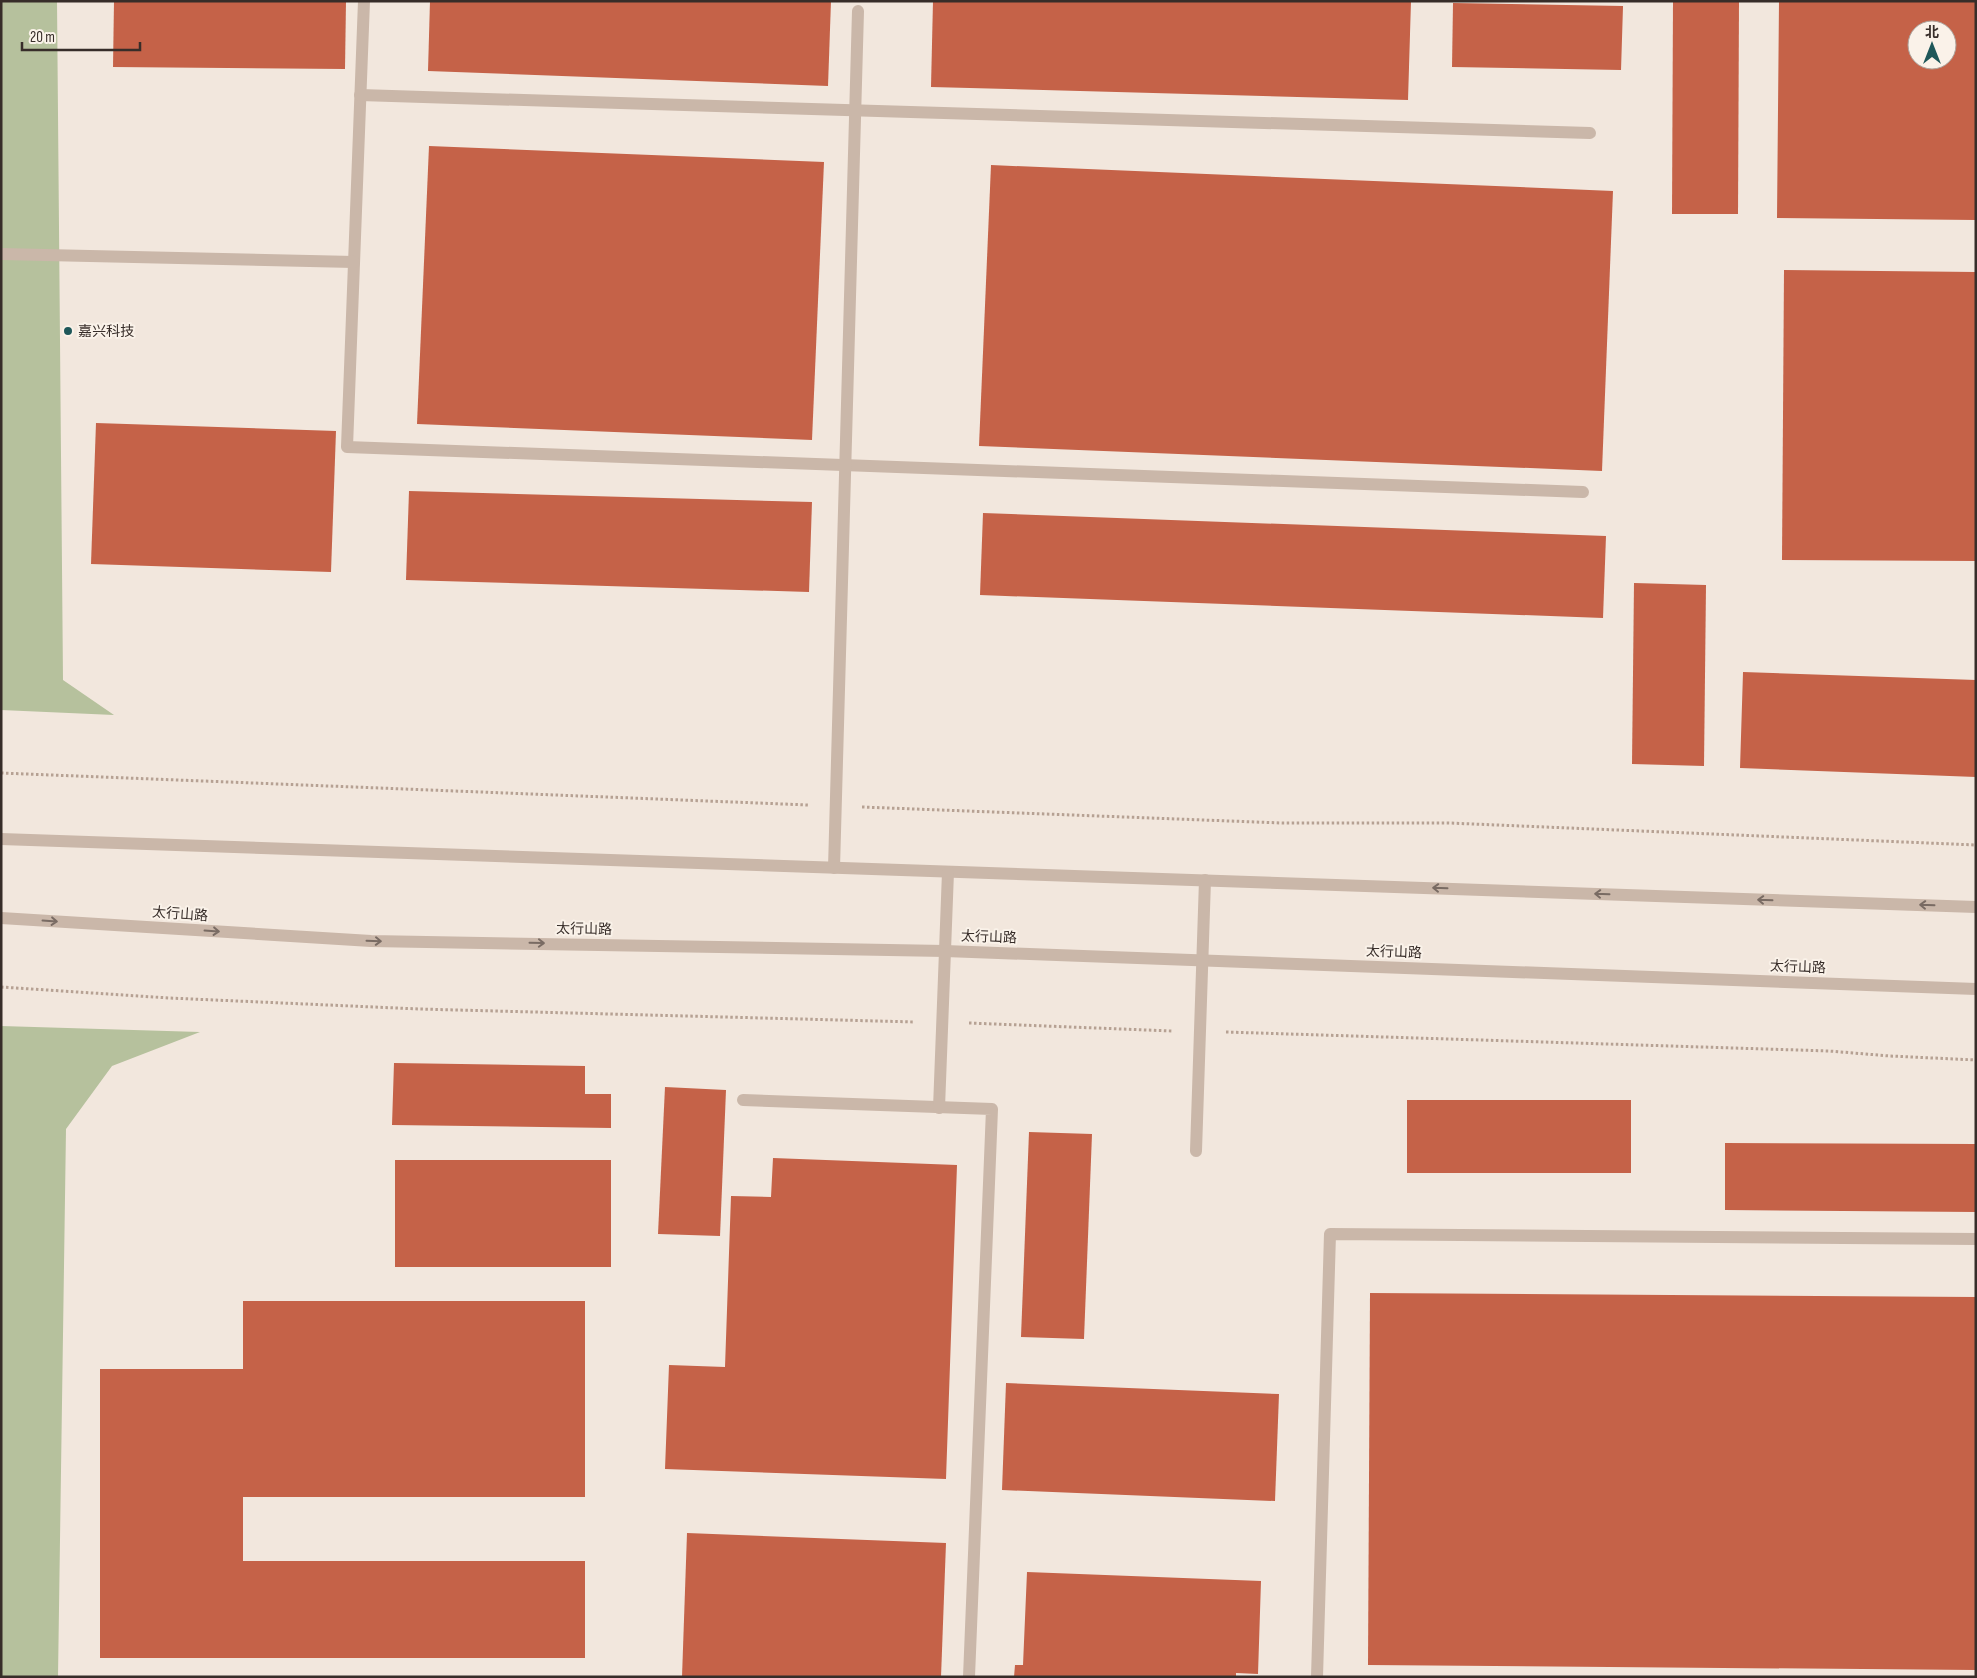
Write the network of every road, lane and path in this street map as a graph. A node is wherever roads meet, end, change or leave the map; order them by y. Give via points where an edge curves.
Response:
1 (364, 1) edge
2 (858, 11) dead end
3 (360, 95) junction
4 (855, 110) junction
5 (1590, 132) dead end
6 (1, 254) edge
7 (354, 262) junction
8 (845, 465) junction
9 (1583, 492) dead end
10 (1, 773) edge
11 (836, 806) junction
12 (1, 839) edge
13 (1976, 845) edge
14 (834, 868) junction
15 (948, 872) junction
16 (1205, 880) junction
17 (1976, 907) edge
18 (1, 918) edge
19 (945, 951) junction
20 (1202, 960) junction
21 (1, 987) edge
22 (1976, 989) edge
23 (942, 1022) junction
24 (1200, 1032) junction
25 (1976, 1060) edge
26 (743, 1100) dead end
27 (939, 1108) junction
28 (1196, 1150) dead end
29 (1976, 1239) edge
30 (970, 1677) edge
31 (1317, 1677) edge

1 - 3 street
2 - 4 street
3 - 4 street
3 - 7 street
4 - 5 street
4 - 8 street
6 - 7 street
7 - 8 street via 347,448
8 - 9 street
8 - 11 street
10 - 11 path
11 - 13 path via 1272,822 1449,823
11 - 14 street
12 - 14 street
14 - 15 street
15 - 16 street
15 - 19 street
17 -> 16 street
16 - 20 street
18 -> 19 street, 太行山路 via 371,941
19 - 20 street, 太行山路
19 - 23 street
20 - 22 street, 太行山路
20 - 24 street
21 - 23 path via 419,1009
23 - 24 path
23 - 27 street
24 - 25 path via 1819,1051
24 - 28 street
26 - 27 street
27 - 30 street via 992,1109
29 - 31 street via 1330,1234

